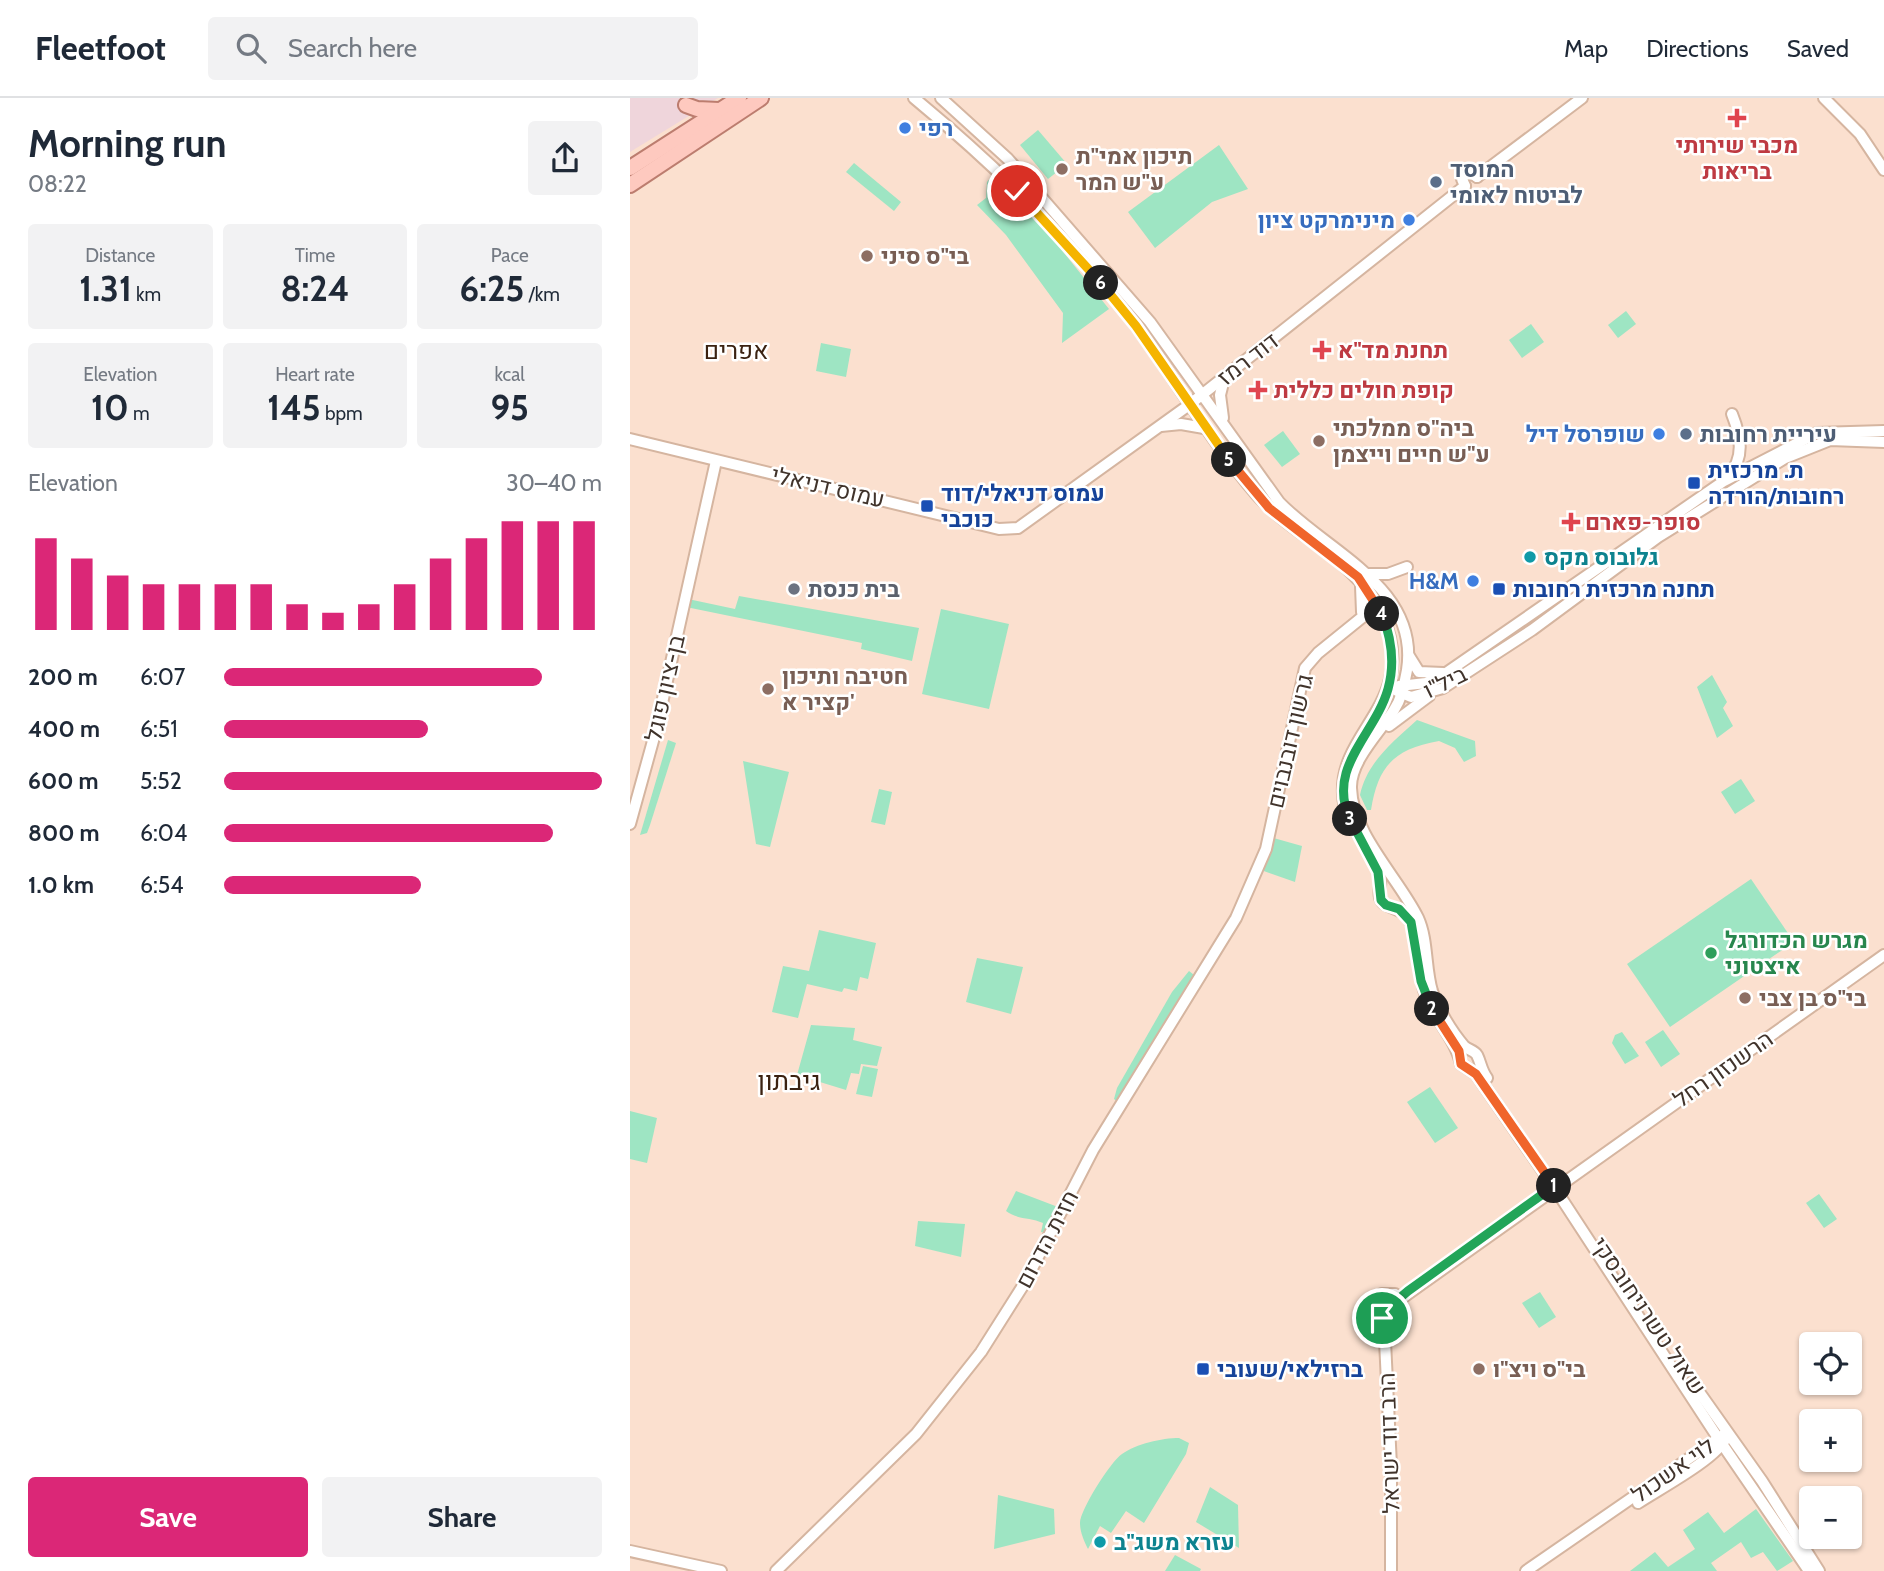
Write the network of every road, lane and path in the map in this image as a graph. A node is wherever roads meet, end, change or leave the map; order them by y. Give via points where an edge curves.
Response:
1 (739, 98) edge
2 (761, 98) edge
3 (914, 98) edge
4 (941, 98) edge
5 (1582, 98) edge
6 (1824, 98) edge
7 (720, 110) junction
8 (683, 135) junction
9 (630, 168) edge
10 (1884, 170) edge
11 (630, 185) edge
12 (1225, 378) junction
13 (1204, 393) junction
14 (1189, 405) junction
15 (1732, 414) dead end
16 (1223, 421) junction
17 (1158, 427) junction
18 (1204, 428) junction
19 (1884, 431) edge
20 (630, 439) edge
21 (1816, 439) junction
22 (1884, 442) edge
23 (716, 461) junction
24 (1724, 481) junction
25 (1024, 525) joint
26 (1407, 567) dead end
27 (1360, 574) junction
28 (1384, 591) junction
29 (1376, 602) junction
30 (1361, 616) junction
31 (1386, 624) junction
32 (1408, 653) junction
33 (1446, 673) junction
34 (1389, 685) junction
35 (1403, 690) junction
36 (1440, 690) junction
37 (1379, 735) junction
38 (630, 824) edge
39 (1260, 865) joint
40 (1396, 883) junction
41 (1381, 889) junction
42 (1404, 896) junction
43 (1395, 906) junction
44 (1884, 955) edge
45 (1465, 1053) junction
46 (1473, 1065) junction
47 (1557, 1185) junction
48 (1408, 1291) junction
49 (1389, 1295) junction
50 (1386, 1311) junction
51 (1723, 1438) junction
52 (1730, 1455) junction
53 (1705, 1458) junction
54 (630, 1551) edge
55 (721, 1571) edge
56 (776, 1571) edge
57 (1391, 1571) edge
58 (1526, 1571) edge
59 (1539, 1571) edge
60 (1809, 1571) edge
61 (1819, 1571) edge

1 - 7 main road
2 - 11 main road
3 - 14 street via 1008,181 1074,252 1136,326
4 - 13 street via 1056,210
5 - 12 street, דוד רמז via 1477,177 1465,175 1465,186
6 - 10 street via 1860,134
7 - 8 main road
7 - 8 main road via 687,105
8 - 9 main road
12 - 13 street, דוד רמז
12 - 16 street via 1220,395
13 - 14 street, דוד רמז
13 - 16 street
14 - 17 street, דוד רמז
14 - 18 street
15 - 24 street via 1740,454
16 - 27 street via 1279,502
17 - 18 street
17 - 25 street, דוד רמז
18 - 27 street via 1269,508
19 - 21 street
20 - 23 street, עמוס דניאלי
21 - 22 street
21 - 24 street, ביל"ו
21 - 36 street, ביל"ו via 1658,537 1532,630
23 - 25 street, עמוס דניאלי via 999,529
23 - 38 street, בן-ציון פוגל via 656,730
24 - 33 street, ביל"ו
26 - 27 street via 1388,574
27 - 28 street
27 - 29 street
27 - 30 street
28 - 29 street, גרשון דובנבוים
28 - 32 street via 1403,623
29 - 30 street, גרשון דובנבוים
29 - 31 street
30 - 31 street
30 - 39 street, גרשון דובנבוים via 1311,659 1303,673
31 - 34 street via 1391,652
32 - 33 street via 1419,672
32 - 35 street
33 - 35 street, ביל"ו
34 - 35 street, ביל"ו
34 - 41 street via 1348,762 1342,786 1347,813 1378,872
35 - 36 street, ביל"ו via 1411,697
35 - 37 street
36 - 37 street
37 - 40 street via 1355,769 1351,790 1358,816
39 - 56 street, חזית הדרום via 1236,918 1093,1150 1036,1262 981,1352 916,1434
40 - 41 street
40 - 42 street
41 - 43 street via 1383,903
42 - 43 street
42 - 45 street via 1421,927 1436,1003
43 - 45 street via 1411,922 1426,997
44 - 47 street, הרשנזון רחל
45 - 46 street via 1476,1053
45 - 46 street via 1461,1064
46 - 47 street, שאול טשרניחובסקי
47 - 48 street, הרשנזון רחל
47 - 51 street, שאול טשרניחובסקי
48 - 49 street
48 - 50 street, הרשנזון רחל
49 - 50 street
49 - 50 street via 1381,1296 1372,1310 1378,1318
50 - 57 street, הרב דוד ישראל
51 - 52 street, שאול טשרניחובסקי
51 - 53 street, לוי אשכול
51 - 58 street, לוי אשכול
51 - 61 street, שאול טשרניחובסקי
52 - 53 street
52 - 60 street, שאול טשרניחובסקי
53 - 59 street, לוי אשכול
54 - 55 street

